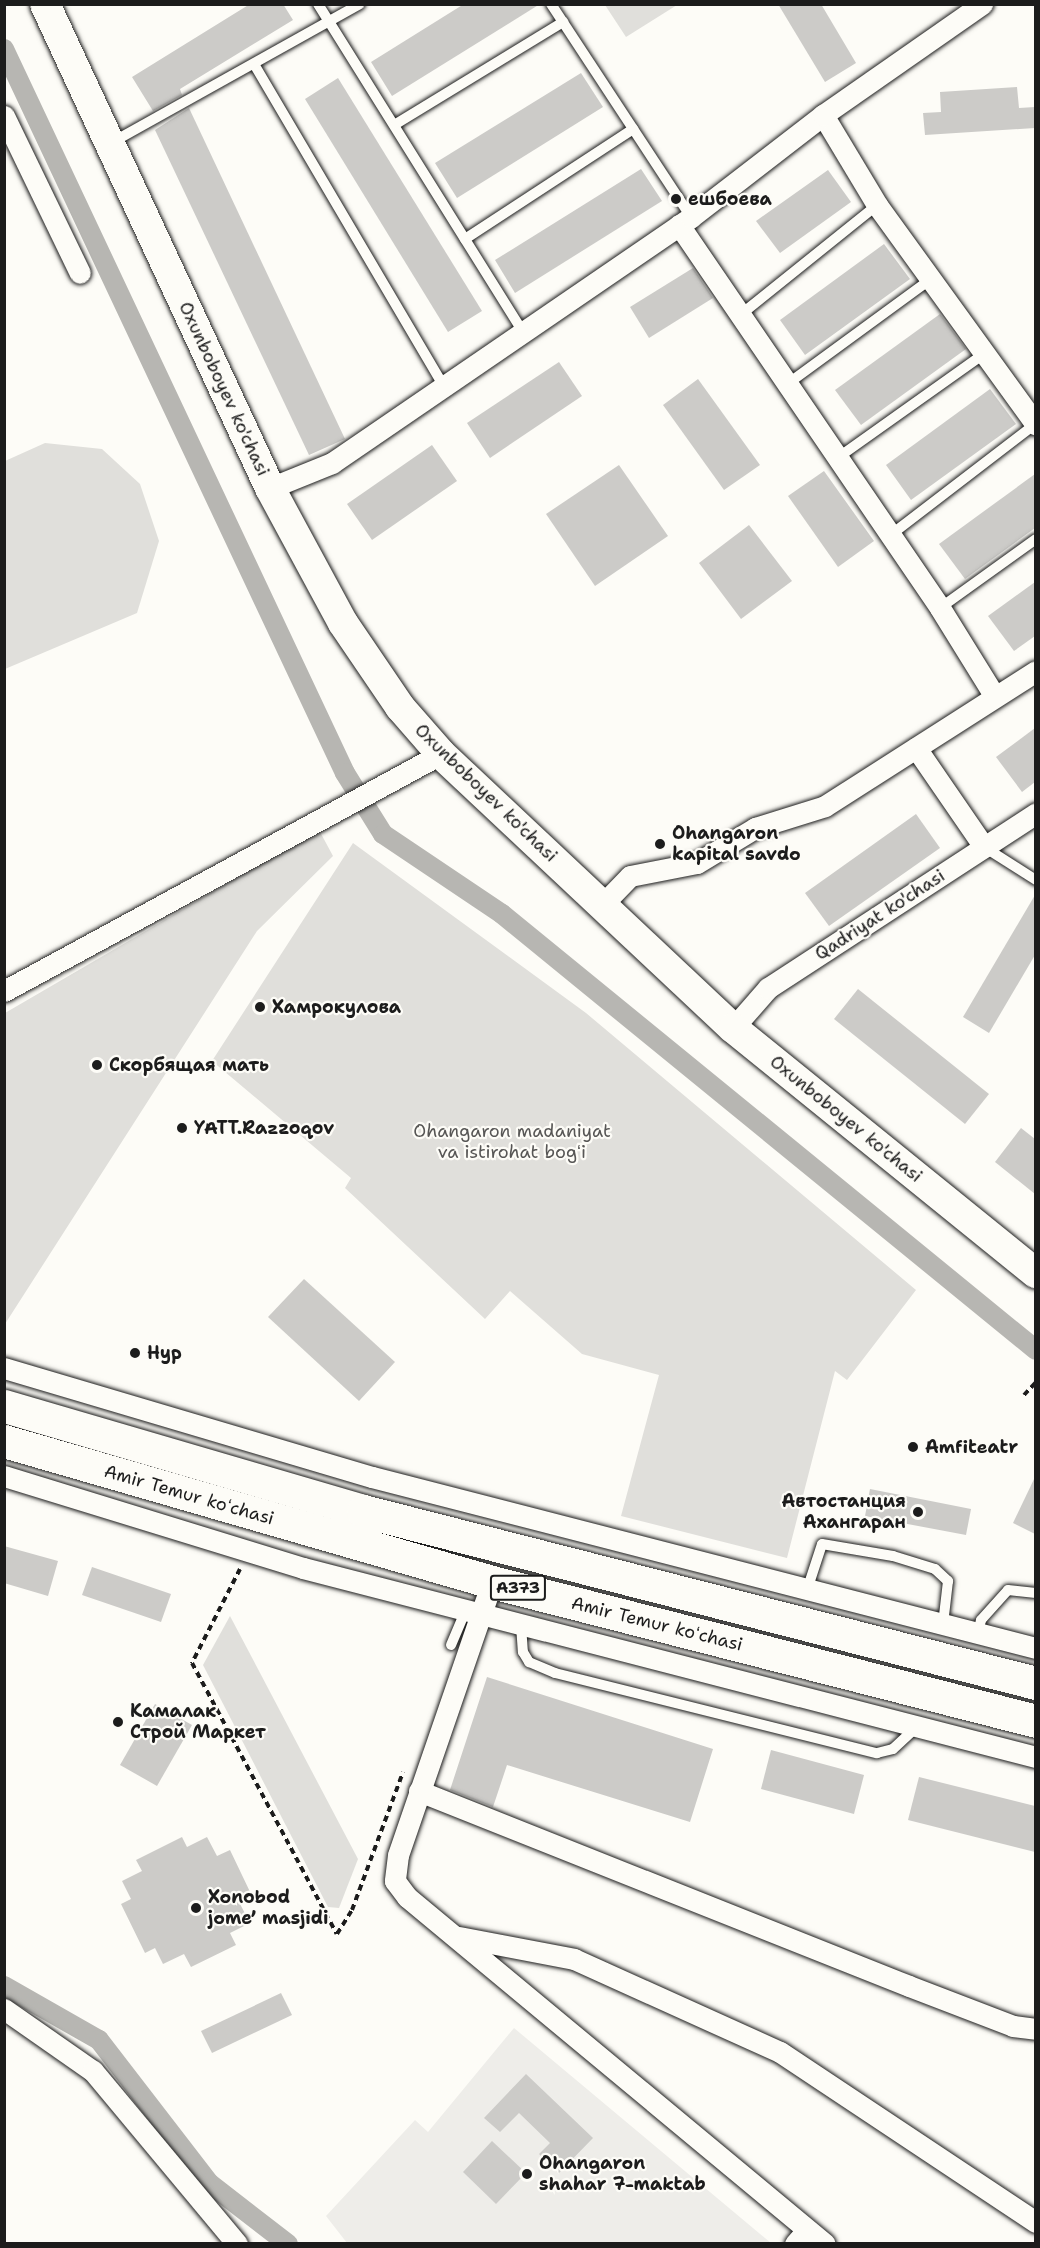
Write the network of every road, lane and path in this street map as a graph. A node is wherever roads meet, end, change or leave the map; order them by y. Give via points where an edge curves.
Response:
1 (318, 4) edge
2 (360, 4) edge
3 (551, 4) edge
4 (981, 4) edge
5 (56, 9) edge
6 (329, 21) junction
7 (563, 22) junction
8 (254, 64) junction
9 (823, 115) junction
10 (4, 116) edge
11 (396, 124) junction
12 (633, 129) junction
13 (111, 143) junction
14 (877, 205) junction
15 (685, 221) junction
16 (465, 239) junction
17 (80, 273) dead end
18 (931, 279) junction
19 (740, 316) junction
20 (523, 332) junction
21 (984, 354) junction
22 (786, 385) junction
23 (444, 387) junction
24 (1035, 424) edge
25 (836, 459) junction
26 (270, 488) junction
27 (888, 537) junction
28 (1035, 539) edge
29 (940, 608) junction
30 (1035, 671) edge
31 (994, 695) junction
32 (916, 748) junction
33 (441, 754) junction
34 (1035, 813) edge
35 (984, 847) junction
36 (1035, 880) edge
37 (602, 905) junction
38 (4, 991) edge
39 (733, 1028) junction
40 (1035, 1273) edge
41 (4, 1368) edge
42 (1035, 1384) edge
43 (1024, 1395) dead end
44 (4, 1406) edge
45 (4, 1441) edge
46 (4, 1476) edge
47 (248, 1552) junction
48 (492, 1581) junction
49 (807, 1590) junction
50 (1035, 1593) edge
51 (474, 1612) junction
52 (943, 1624) junction
53 (521, 1625) junction
54 (978, 1633) junction
55 (451, 1646) dead end
56 (1035, 1648) edge
57 (1035, 1683) edge
58 (957, 1701) junction
59 (1035, 1721) edge
60 (909, 1724) junction
61 (1035, 1757) edge
62 (406, 1767) dead end
63 (419, 1791) junction
64 (456, 1937) junction
65 (4, 2009) edge
66 (1035, 2030) edge
67 (1035, 2222) edge
68 (801, 2237) edge
69 (237, 2244) edge
70 (825, 2244) edge

1 - 6 lane
2 - 6 lane
3 - 7 lane
4 - 9 street
5 - 13 main road, Oxunboboyev ko'chasi
6 - 8 lane
6 - 11 lane
7 - 11 lane
7 - 12 lane
8 - 13 lane
8 - 23 lane
9 - 14 street
9 - 15 street
10 - 17 street
11 - 16 lane
12 - 15 lane
12 - 16 lane
13 - 26 main road, Oxunboboyev ko'chasi
14 - 18 street
14 - 19 lane
15 - 19 street
15 - 20 street
16 - 20 lane
18 - 21 street
18 - 22 lane
19 - 22 street
20 - 23 street
21 - 24 street
21 - 25 lane
22 - 25 street
23 - 26 street via 332,463
24 - 27 lane
25 - 27 street
26 - 33 main road, Oxunboboyev ko'chasi via 364,658
27 - 29 street
28 - 29 lane
29 - 31 street
30 - 31 street
31 - 32 street
32 - 35 street
32 - 37 street via 825,806 755,828 697,863 630,876
33 - 37 main road, Oxunboboyev ko'chasi
33 - 38 street
34 - 35 street, Qadriyat ko'chasi
35 - 36 lane
35 - 39 street, Qadriyat ko'chasi via 768,988
37 - 39 main road, Oxunboboyev ko'chasi
39 - 40 main road, Oxunboboyev ko'chasi
41 - 49 street via 372,1477
42 - 43 path
44 - 57 highway, Amir Temur koʻchasi / A373 via 363,1511
45 - 48 highway, Amir Temur koʻchasi / A373
46 - 47 street
47 - 51 street
47 - 62 path via 192,1663 337,1935 352,1910
48 - 51 street
48 - 58 highway, Amir Temur koʻchasi / A373
49 - 52 street
49 - 52 lane via 822,1544 893,1556 935,1569 948,1581
50 - 54 lane via 1008,1590 981,1620
51 - 53 street
51 - 55 lane
51 - 63 street
52 - 54 street
53 - 60 street
53 - 60 lane via 523,1652 529,1662 555,1673 877,1753 893,1749
54 - 56 street
58 - 59 highway, Amir Temur koʻchasi / A373
58 - 60 street
60 - 61 street
63 - 64 street via 398,1855 395,1881
63 - 66 street via 909,1986 1013,2026
64 - 67 street via 574,1959 780,2052
64 - 68 street
65 - 69 street via 93,2071
68 - 70 street

